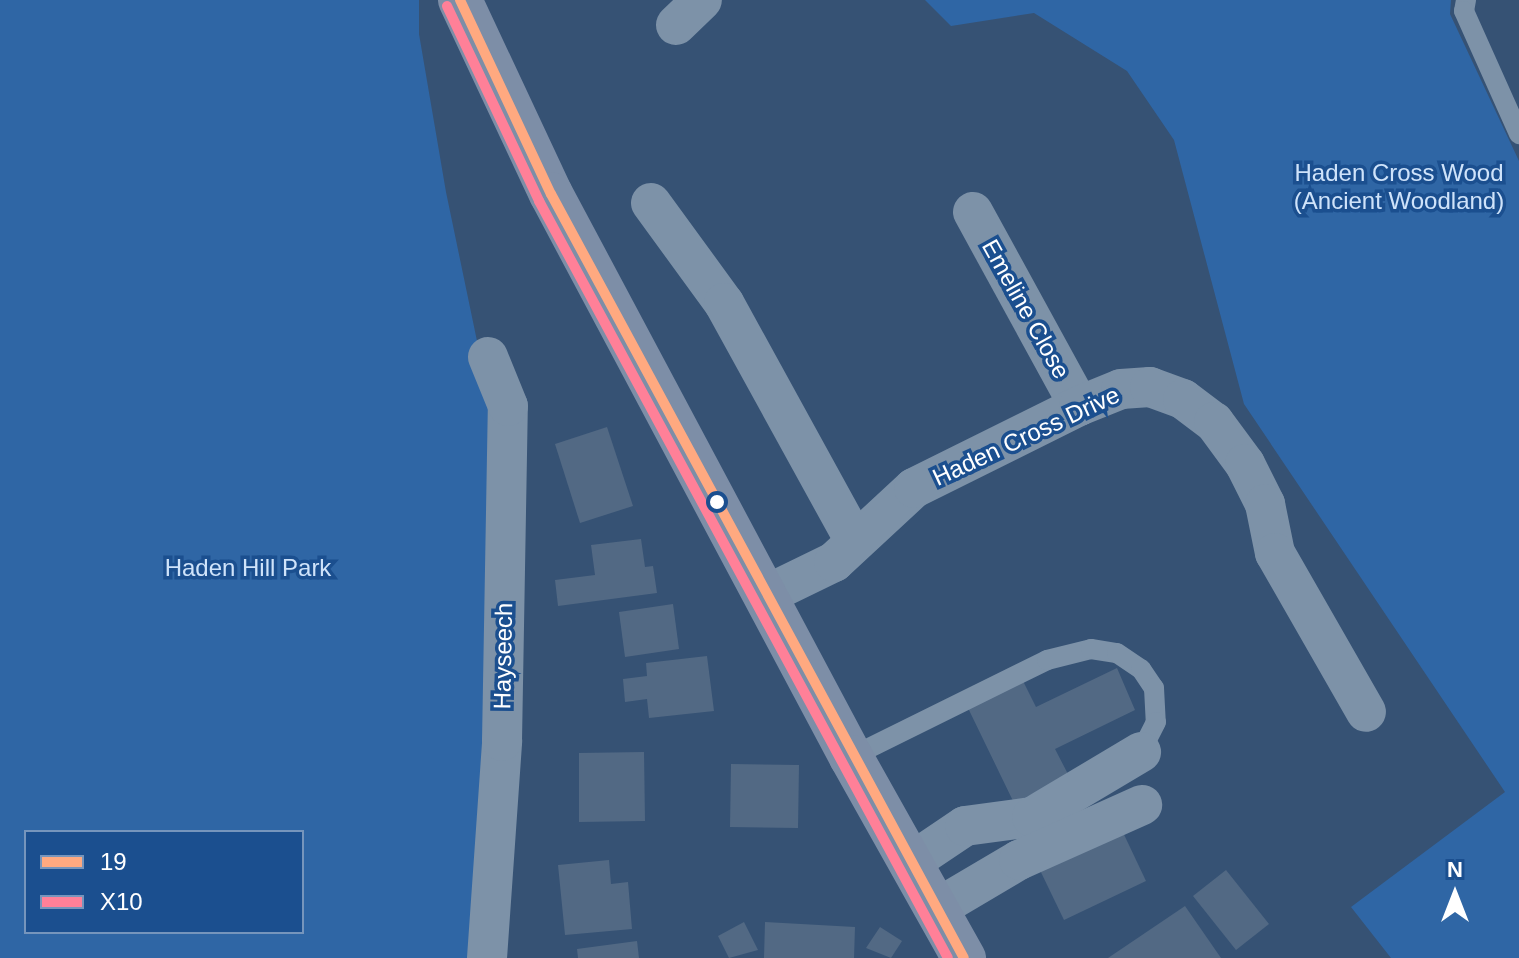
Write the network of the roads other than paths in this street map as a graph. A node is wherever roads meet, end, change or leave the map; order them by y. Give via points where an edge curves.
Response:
1 (460, 0) edge
2 (1466, 0) edge
3 (1519, 134) edge
4 (651, 203) dead end
5 (973, 212) dead end
6 (488, 357) dead end
7 (1079, 406) junction
8 (854, 539) junction
9 (766, 595) junction
10 (1366, 712) dead end
11 (1141, 752) joint
12 (851, 757) junction
13 (1142, 805) dead end
14 (910, 863) junction
15 (936, 909) junction
16 (487, 958) edge
17 (964, 958) edge

1 - 9 main road via 551,194
2 - 3 lane via 1464,11
4 - 8 street via 724,303
5 - 7 street, Emeline Close
6 - 16 street, Hayseech via 508,406 502,741
7 - 8 street, Haden Cross Drive via 914,488
7 - 10 street, Haden Cross Drive via 1121,389 1150,387 1183,399 1214,422 1245,464 1265,504 1275,553
8 - 9 street, Haden Cross Drive via 834,562
9 - 12 main road
11 - 12 lane via 1156,722 1154,688 1141,669 1117,653 1091,649 1047,660
11 - 14 street via 1032,817 965,826
12 - 14 main road
13 - 15 street via 1019,860
14 - 15 main road
15 - 17 main road

